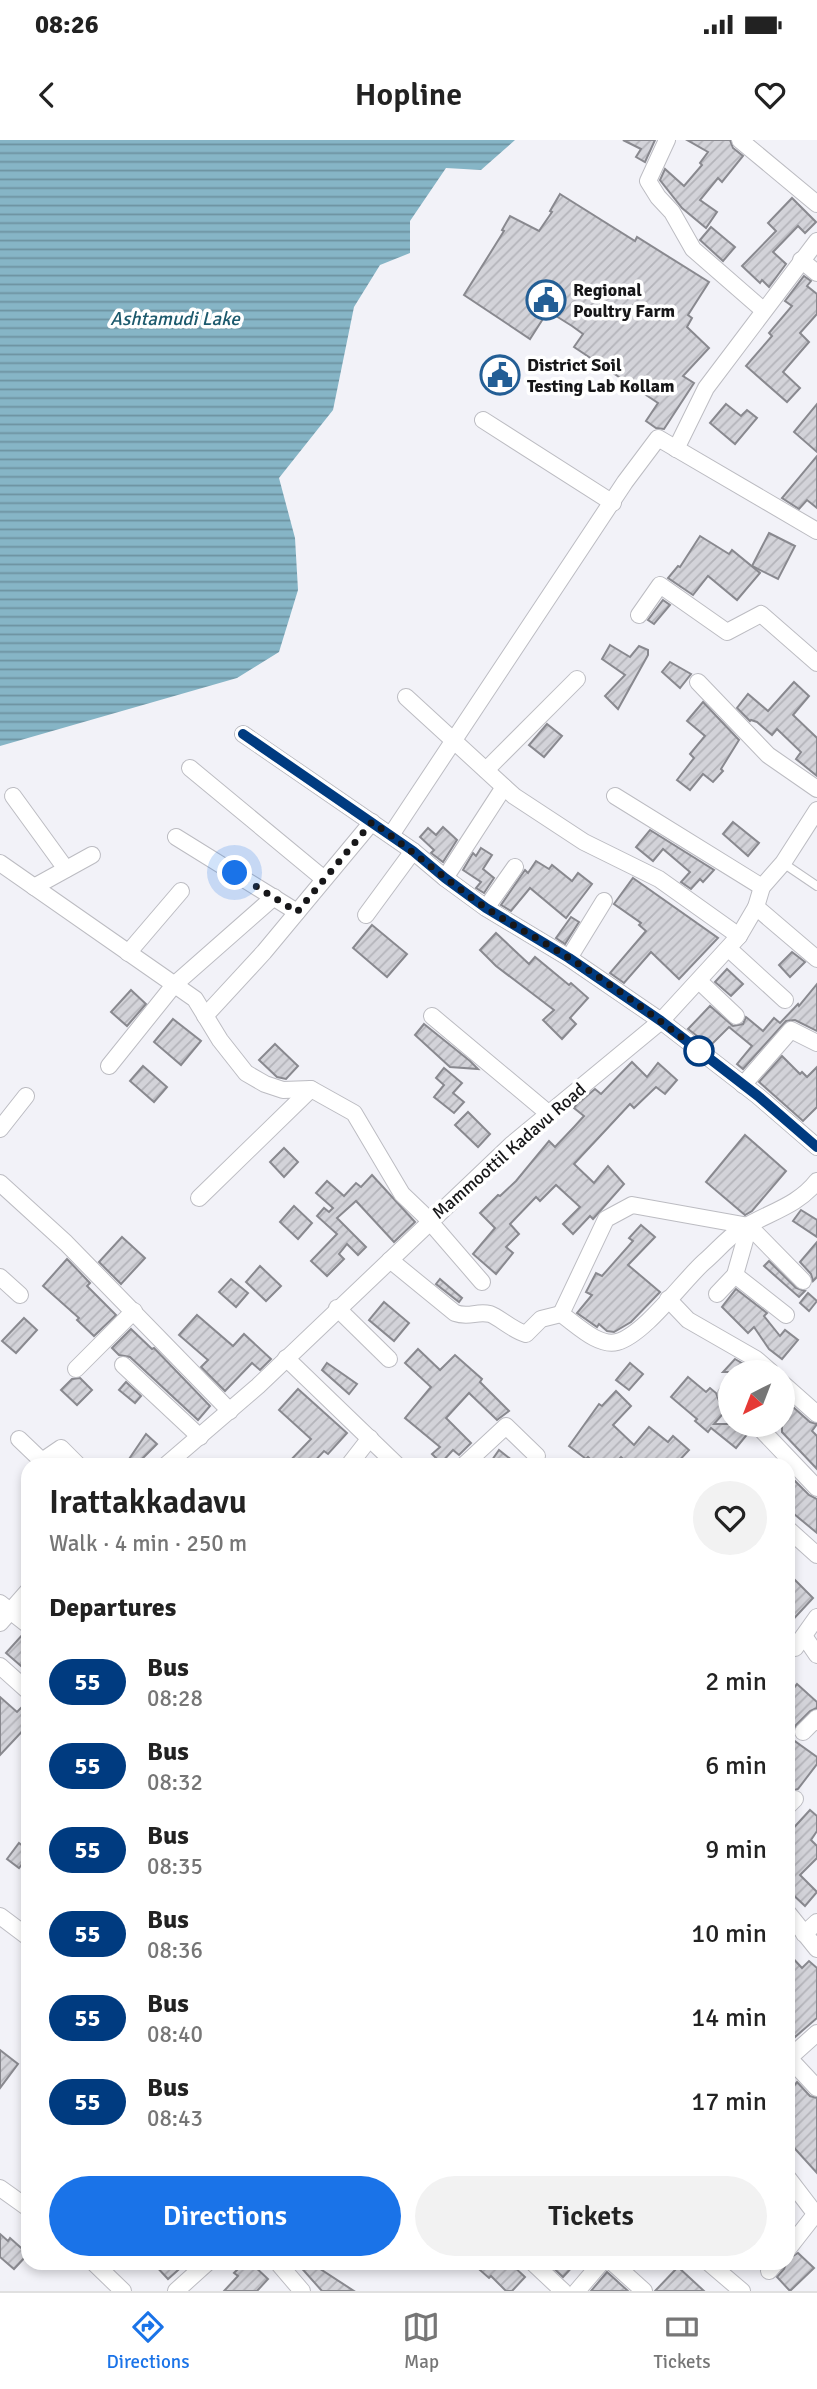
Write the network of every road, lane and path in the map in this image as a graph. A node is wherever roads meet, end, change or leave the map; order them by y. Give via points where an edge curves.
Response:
1 (667, 140) edge
2 (740, 140) edge
3 (817, 204) edge
4 (817, 241) edge
5 (802, 260) junction
6 (817, 273) edge
7 (764, 310) junction
8 (483, 420) dead end
9 (676, 449) junction
10 (613, 503) junction
11 (817, 531) edge
12 (639, 615) dead end
13 (817, 663) edge
14 (577, 679) dead end
15 (698, 682) dead end
16 (406, 697) dead end
17 (243, 734) dead end
18 (454, 740) junction
19 (190, 768) dead end
20 (486, 770) junction
21 (504, 787) junction
22 (817, 789) edge
23 (13, 796) dead end
24 (615, 796) dead end
25 (817, 810) edge
26 (372, 822) junction
27 (391, 835) junction
28 (176, 837) dead end
29 (413, 851) junction
30 (92, 855) dead end
31 (0, 863) edge
32 (783, 863) junction
33 (515, 867) dead end
34 (66, 869) junction
35 (445, 878) junction
36 (324, 879) junction
37 (817, 886) edge
38 (34, 887) junction
39 (762, 887) junction
40 (181, 891) dead end
41 (274, 897) junction
42 (604, 901) dead end
43 (756, 907) junction
44 (486, 908) junction
45 (297, 912) junction
46 (366, 915) dead end
47 (734, 943) junction
48 (128, 953) junction
49 (569, 958) junction
50 (817, 959) edge
51 (699, 981) junction
52 (174, 985) junction
53 (785, 1000) dead end
54 (205, 1016) junction
55 (432, 1016) dead end
56 (736, 1016) dead end
57 (661, 1021) junction
58 (817, 1043) edge
59 (109, 1066) dead end
60 (743, 1085) junction
61 (311, 1089) junction
62 (26, 1096) dead end
63 (548, 1113) junction
64 (0, 1129) edge
65 (814, 1138) edge
66 (817, 1181) edge
67 (0, 1183) edge
68 (199, 1198) dead end
69 (429, 1222) junction
70 (749, 1226) junction
71 (390, 1260) junction
72 (735, 1275) junction
73 (0, 1277) edge
74 (482, 1282) dead end
75 (803, 1282) dead end
76 (717, 1294) dead end
77 (20, 1295) dead end
78 (668, 1299) junction
79 (337, 1308) junction
80 (134, 1311) junction
81 (561, 1314) junction
82 (786, 1315) dead end
83 (286, 1358) junction
84 (389, 1359) dead end
85 (757, 1360) edge
86 (123, 1365) dead end
87 (75, 1369) dead end
88 (795, 1395) edge
89 (230, 1411) junction
90 (817, 1414) edge
91 (200, 1437) junction
92 (768, 1437) edge
93 (370, 1438) junction
94 (19, 1439) dead end
95 (537, 1456) dead end
96 (39, 1458) edge
97 (46, 1458) edge
98 (71, 1458) edge
99 (174, 1458) edge
100 (354, 1458) edge
101 (390, 1458) edge
102 (472, 1458) edge
103 (788, 1458) edge
104 (795, 1465) edge
105 (817, 1488) edge
106 (795, 1535) edge
107 (817, 1555) edge
108 (21, 1597) edge
109 (3, 1612) edge
110 (817, 1617) edge
111 (21, 1621) edge
112 (795, 1643) edge
113 (795, 1646) edge
114 (817, 1656) edge
115 (0, 1666) edge
116 (21, 1685) edge
117 (817, 1718) edge
118 (803, 1732) dead end
119 (0, 1916) edge
120 (795, 1922) edge
121 (817, 1922) edge
122 (21, 1932) edge
123 (804, 1934) junction
124 (817, 1949) edge
125 (817, 2033) edge
126 (795, 2052) edge
127 (795, 2065) edge
128 (817, 2088) edge
129 (795, 2187) edge
130 (0, 2188) edge
131 (21, 2203) edge
132 (816, 2214) edge
133 (795, 2240) edge
134 (101, 2270) edge
135 (199, 2270) edge
136 (284, 2270) edge
137 (540, 2270) edge
138 (595, 2270) edge
139 (621, 2270) edge
140 (717, 2270) edge
141 (122, 2291) edge
142 (176, 2291) edge
143 (302, 2291) edge
144 (562, 2291) edge
145 (577, 2291) edge
146 (644, 2291) edge
147 (742, 2291) edge

1 - 7 street via 648,181 694,249
2 - 3 street
4 - 5 street
5 - 6 street
5 - 7 street
7 - 9 street via 706,388
8 - 10 street
9 - 10 street via 657,438
9 - 11 street
10 - 18 street
12 - 13 street via 660,584 727,632 761,614
14 - 20 street
15 - 22 street via 768,755
16 - 18 street
17 - 26 street
18 - 20 street
18 - 27 street
19 - 36 street
20 - 21 street
21 - 35 street
21 - 47 street via 584,842 659,879
23 - 34 street
24 - 39 street
25 - 32 street, Mammoottil Kadavu Road
26 - 27 street
26 - 36 street
27 - 29 street
28 - 41 street
29 - 35 street
29 - 46 street
30 - 34 street
31 - 38 street
32 - 37 lane
32 - 39 street, Mammoottil Kadavu Road
33 - 44 street
34 - 38 street
35 - 44 street
36 - 45 street
38 - 48 street
39 - 43 street, Mammoottil Kadavu Road
40 - 48 street
41 - 45 street
41 - 52 street
42 - 49 street
43 - 47 street, Mammoottil Kadavu Road
43 - 50 street
44 - 49 street
45 - 54 street
47 - 51 street, Mammoottil Kadavu Road
47 - 53 street
48 - 52 street
49 - 57 street
51 - 56 street
51 - 57 street, Mammoottil Kadavu Road
52 - 54 street via 195,999
52 - 59 street
54 - 61 street via 246,1073 283,1090
55 - 63 street
57 - 60 street
57 - 63 street, Mammoottil Kadavu Road
58 - 60 street via 791,1030
60 - 65 street
61 - 68 street
61 - 69 street via 354,1113 402,1194
62 - 64 street
63 - 69 street, Mammoottil Kadavu Road
66 - 70 street via 792,1204
67 - 80 street
69 - 71 street, Mammoottil Kadavu Road
69 - 74 street
70 - 72 street
70 - 75 street
70 - 78 street via 698,1267
70 - 81 street via 632,1205 606,1219
71 - 79 street, Mammoottil Kadavu Road
71 - 81 street via 466,1317 492,1315 526,1334 541,1319
72 - 76 street
72 - 82 street
73 - 77 street
78 - 81 street via 633,1334 617,1343 602,1342
78 - 85 street via 688,1320
79 - 83 street, Mammoottil Kadavu Road
79 - 84 street
80 - 87 street
80 - 89 street
83 - 89 street, Mammoottil Kadavu Road
83 - 93 street
86 - 91 street
88 - 90 street
89 - 91 street, Mammoottil Kadavu Road
91 - 99 street, Mammoottil Kadavu Road
92 - 103 street
93 - 100 street
93 - 101 street
94 - 96 street
95 - 102 street via 506,1426
97 - 98 street via 61,1448
104 - 105 street
106 - 107 street
108 - 109 street
109 - 111 street
110 - 112 street
113 - 114 street
115 - 116 street
117 - 118 street
119 - 122 street
120 - 123 street
121 - 123 street
123 - 124 street
125 - 126 street
127 - 128 street
129 - 132 street
130 - 131 street
132 - 133 street
134 - 141 street
135 - 142 street
136 - 143 street
137 - 144 street
138 - 145 street
139 - 146 street
140 - 147 street

